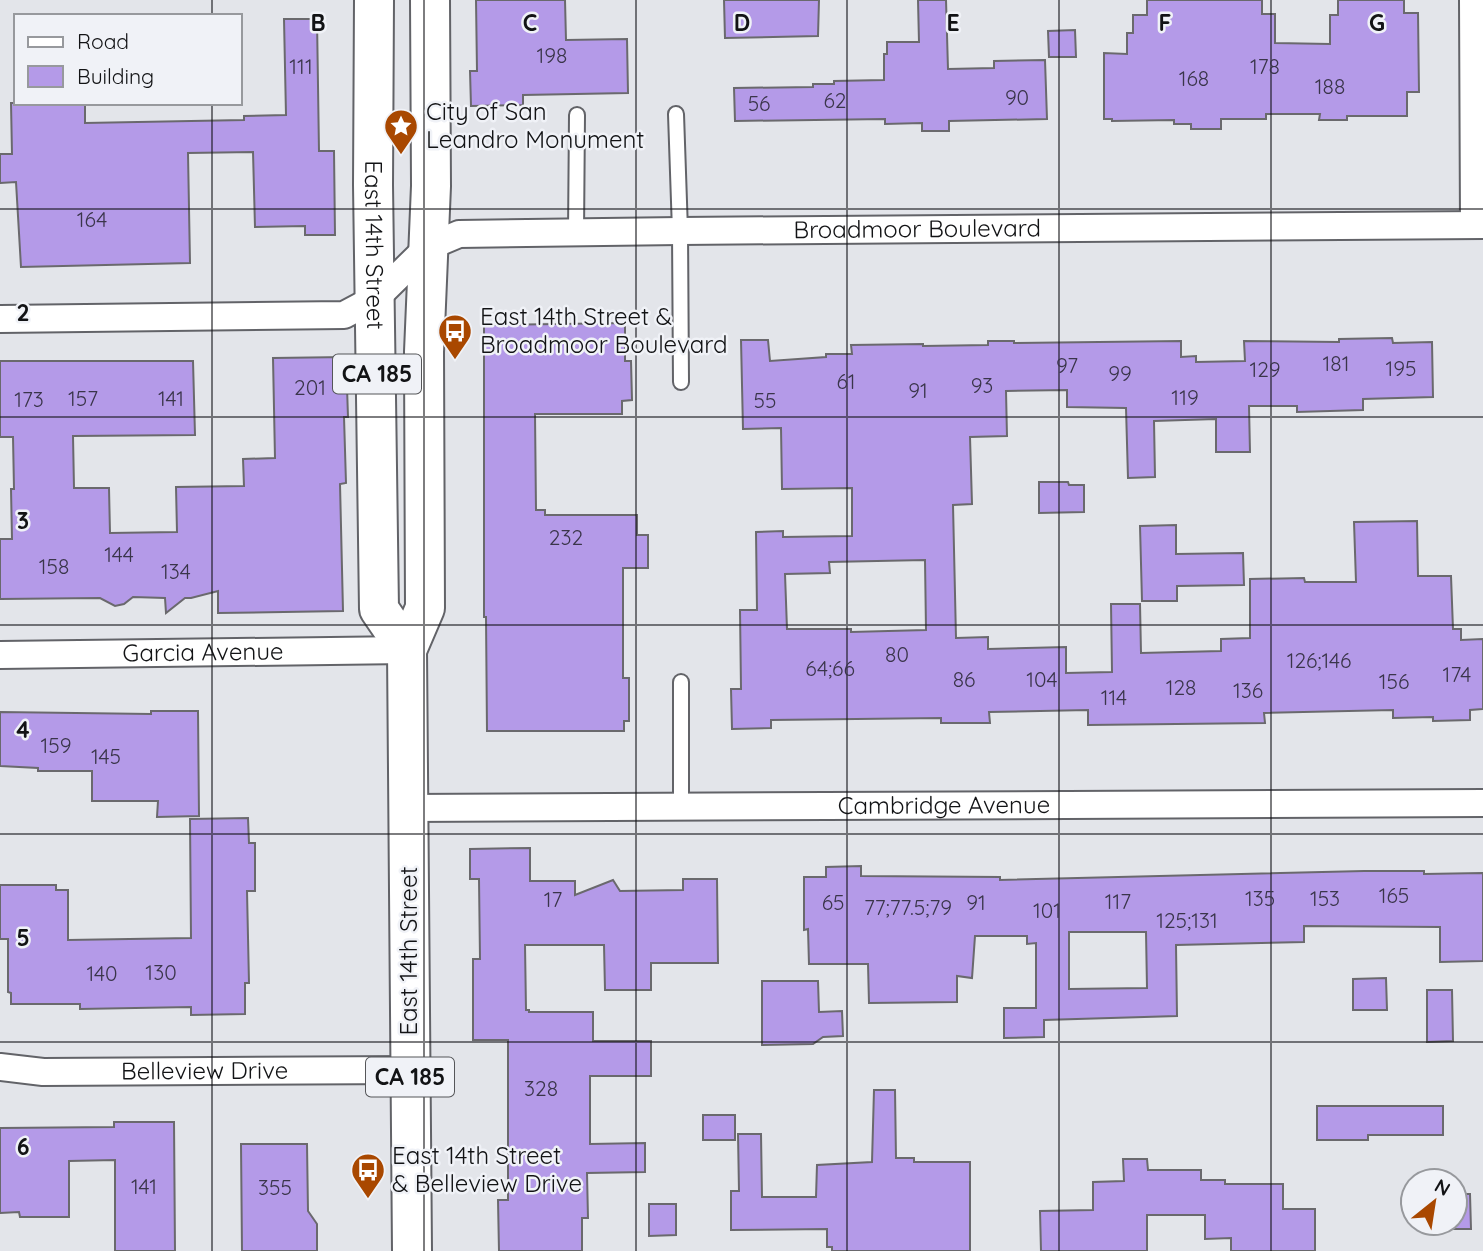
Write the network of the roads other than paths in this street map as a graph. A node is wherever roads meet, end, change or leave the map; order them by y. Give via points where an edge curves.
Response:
1 (374, 0) edge
2 (430, 0) edge
3 (1473, 0) edge
4 (676, 114) dead end
5 (577, 115) dead end
6 (1478, 225) edge
7 (680, 231) junction
8 (576, 233) junction
9 (428, 247) junction
10 (376, 298) junction
11 (0, 319) edge
12 (681, 382) dead end
13 (407, 650) junction
14 (0, 655) edge
15 (681, 682) dead end
16 (1483, 803) edge
17 (681, 807) junction
18 (407, 808) junction
19 (0, 1067) edge
20 (410, 1070) junction
21 (412, 1251) edge

1 - 10 main road, East 14th Street / CA 185
2 - 9 main road, East 14th Street / CA 185
3 - 6 street
4 - 7 lane
5 - 8 lane
6 - 7 street, Broadmoor Boulevard
7 - 8 street, Broadmoor Boulevard
7 - 12 lane
8 - 9 street, Broadmoor Boulevard via 459,234
9 - 10 street, Broadmoor Boulevard
9 - 13 main road, East 14th Street / CA 185 via 425,608
10 - 11 street, Broadmoor Boulevard via 344,315
10 - 13 main road, East 14th Street / CA 185 via 379,609
13 - 14 street, Garcia Avenue
13 - 18 main road, East 14th Street / CA 185
15 - 17 lane
16 - 17 street, Cambridge Avenue
17 - 18 street, Cambridge Avenue
18 - 20 main road, East 14th Street / CA 185
19 - 20 street, Belleview Drive via 43,1072
20 - 21 main road, East 14th Street / CA 185

